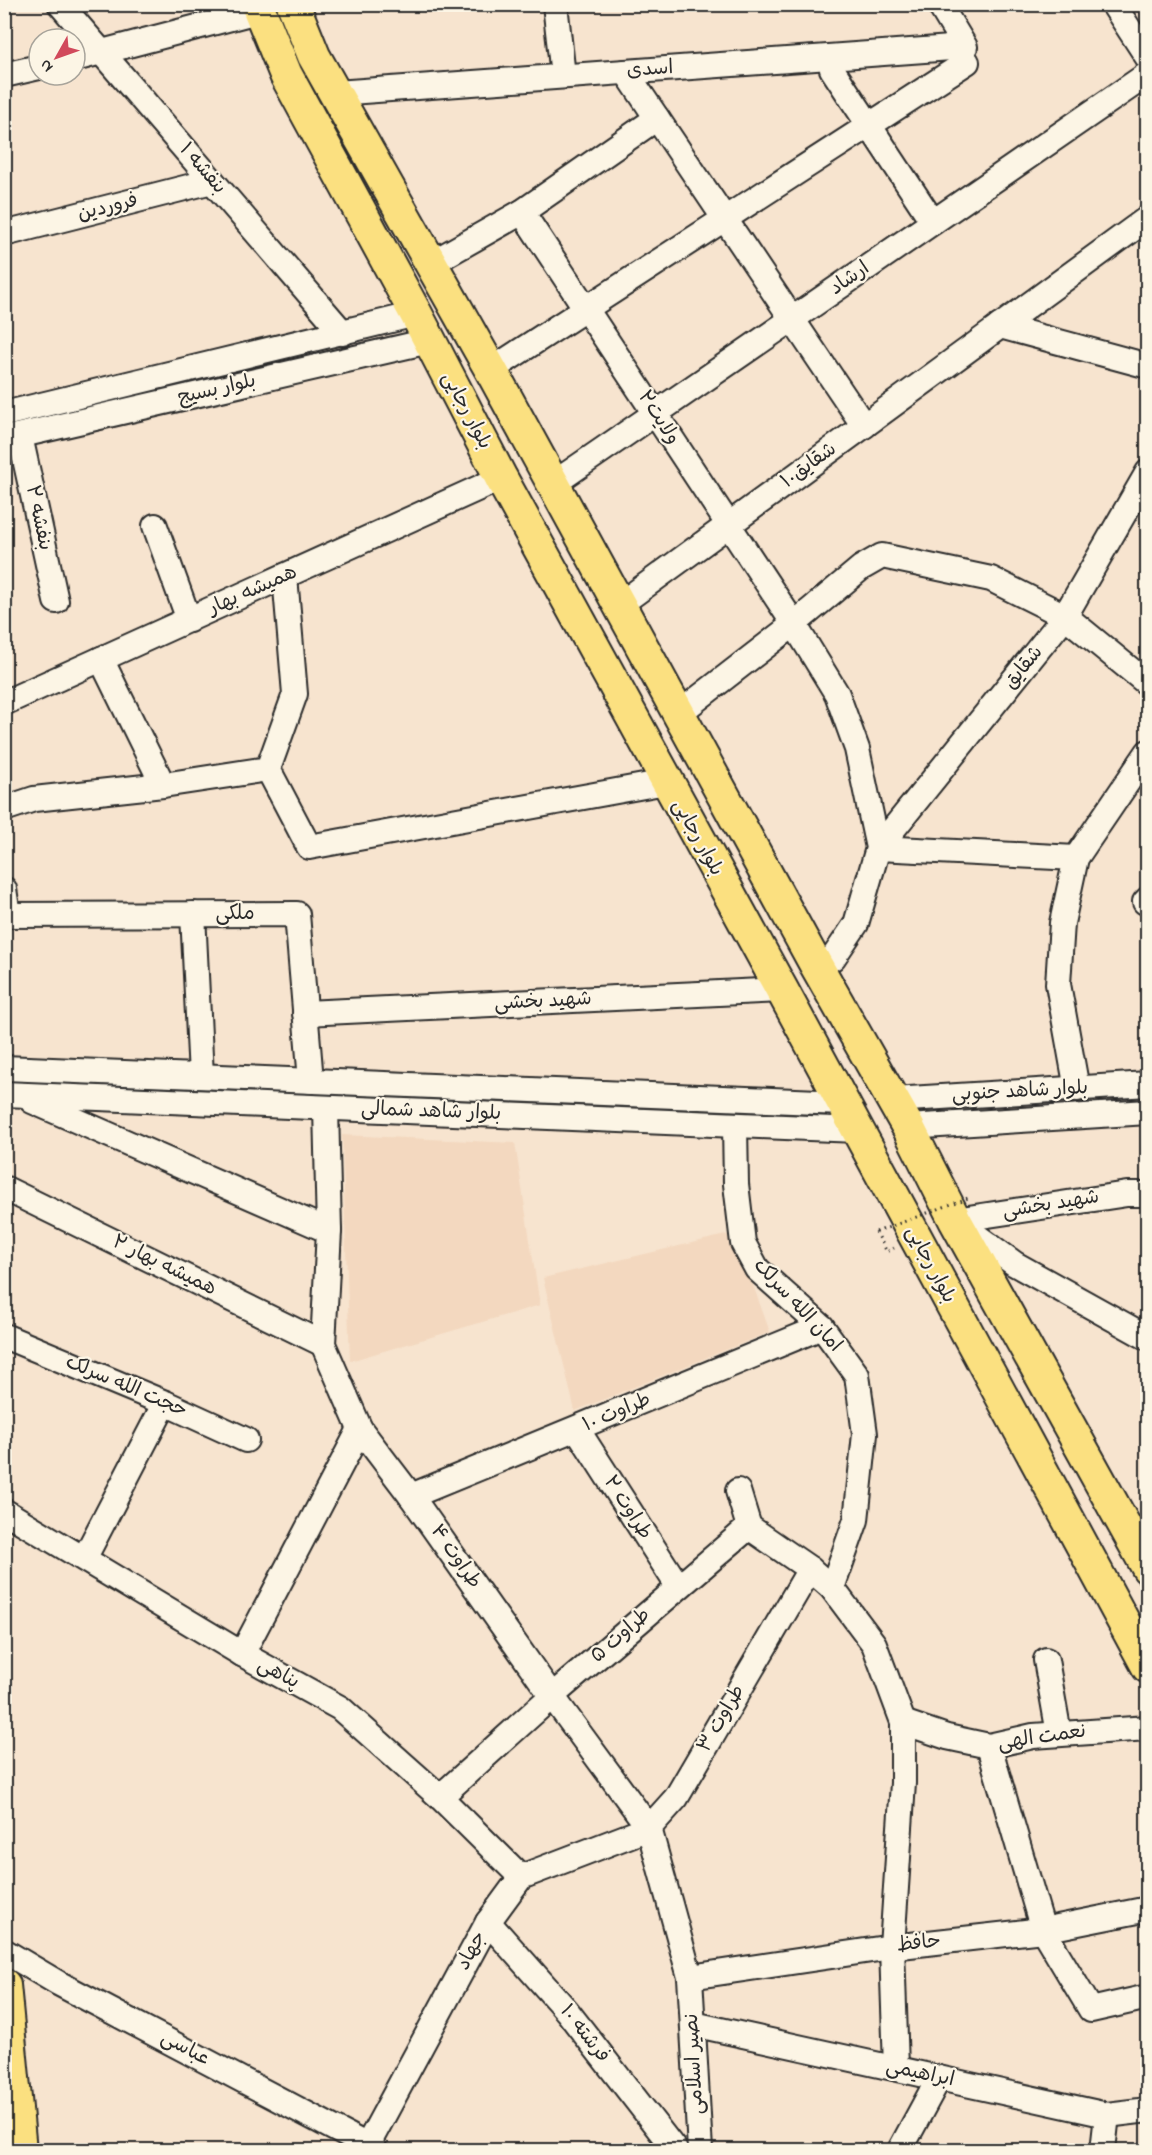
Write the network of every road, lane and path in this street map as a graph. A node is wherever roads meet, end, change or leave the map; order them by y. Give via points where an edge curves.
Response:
1 (60, 4) edge
2 (293, 4) edge
3 (555, 4) edge
4 (939, 4) edge
5 (1113, 4) edge
6 (257, 8) edge
7 (102, 53) junction
8 (966, 55) junction
9 (87, 56) edge
10 (1148, 58) edge
11 (832, 69) dead end
12 (27, 70) edge
13 (626, 72) junction
14 (1148, 74) edge
15 (4, 75) edge
16 (563, 76) junction
17 (336, 93) junction
18 (657, 118) junction
19 (869, 125) junction
20 (213, 181) junction
21 (522, 212) junction
22 (1148, 218) edge
23 (725, 219) junction
24 (933, 222) junction
25 (4, 234) edge
26 (430, 264) junction
27 (586, 309) junction
28 (792, 319) junction
29 (422, 327) junction
30 (1000, 327) junction
31 (343, 333) junction
32 (1148, 366) edge
33 (491, 370) junction
34 (4, 414) edge
35 (656, 414) junction
36 (864, 426) junction
37 (12, 437) edge
38 (1148, 472) edge
39 (501, 478) junction
40 (553, 484) junction
41 (729, 525) junction
42 (155, 526) dead end
43 (285, 576) junction
44 (56, 601) dead end
45 (619, 605) junction
46 (1065, 616) junction
47 (189, 620) junction
48 (794, 624) junction
49 (101, 659) junction
50 (1148, 684) edge
51 (4, 703) edge
52 (678, 714) junction
53 (1148, 752) edge
54 (268, 770) junction
55 (666, 782) junction
56 (163, 784) junction
57 (4, 809) edge
58 (878, 848) junction
59 (1076, 858) junction
60 (4, 889) edge
61 (193, 914) junction
62 (6, 915) edge
63 (816, 965) junction
64 (782, 990) junction
65 (305, 1013) junction
66 (4, 1068) edge
67 (201, 1076) junction
68 (311, 1081) junction
69 (1148, 1084) edge
70 (1077, 1089) junction
71 (11, 1094) edge
72 (893, 1100) junction
73 (842, 1103) junction
74 (326, 1108) junction
75 (1148, 1112) edge
76 (735, 1125) junction
77 (908, 1127) junction
78 (857, 1130) junction
79 (4, 1188) edge
80 (1148, 1194) edge
81 (961, 1209) junction
82 (329, 1232) junction
83 (887, 1252) dead end
84 (822, 1328) junction
85 (4, 1336) edge
86 (1148, 1338) edge
87 (323, 1344) junction
88 (165, 1403) junction
89 (360, 1429) junction
90 (577, 1430) junction
91 (246, 1440) dead end
92 (738, 1491) dead end
93 (411, 1496) junction
94 (4, 1510) edge
95 (749, 1527) junction
96 (85, 1557) junction
97 (810, 1569) junction
98 (1148, 1569) edge
99 (678, 1586) junction
100 (832, 1588) junction
101 (242, 1654) junction
102 (1046, 1660) dead end
103 (1148, 1667) edge
104 (552, 1696) junction
105 (903, 1722) junction
106 (1148, 1728) edge
107 (1059, 1734) junction
108 (989, 1746) junction
109 (440, 1797) junction
110 (649, 1828) junction
111 (521, 1877) junction
112 (1148, 1909) edge
113 (488, 1922) junction
114 (1043, 1930) junction
115 (892, 1947) junction
116 (4, 1951) edge
117 (690, 1977) junction
118 (4, 1985) edge
119 (1148, 1997) edge
120 (693, 2024) junction
121 (7, 2047) edge
122 (896, 2068) junction
123 (939, 2078) junction
124 (1148, 2110) edge
125 (1107, 2115) junction
126 (369, 2149) edge
127 (20, 2151) edge
128 (675, 2151) edge
129 (700, 2151) edge
130 (900, 2151) edge
131 (1103, 2151) edge

1 - 7 street, بنفشه ۱
2 - 17 main road, بلوار رجایی via 314,56
3 - 16 street
4 - 8 street
5 - 10 street
6 - 7 street
6 - 29 main road, بلوار رجایی via 286,75
7 - 9 street
7 - 20 street, بنفشه ۱
8 - 13 street, اسدی
8 - 19 street
11 - 19 street
12 - 15 street
13 - 16 street, اسدی
13 - 18 street
14 - 24 street, ارشاد
16 - 17 street, اسدی
17 - 26 main road, بلوار رجایی
18 - 21 street
18 - 23 street
19 - 23 street
19 - 24 street
20 - 25 street, فروردین
20 - 31 street, بنفشه ۱
21 - 26 street
21 - 27 street, ولایت۲
22 - 30 street, شقایق۱۰
23 - 27 street
23 - 28 street
24 - 28 street, ارشاد
26 - 33 main road, بلوار رجایی
27 - 33 street
27 - 35 street, ولایت۲
28 - 35 street, ارشاد
28 - 36 street
29 - 31 street, بلوار بسیج
29 - 37 street, بلوار بسیج
29 - 39 main road, بلوار رجایی
30 - 32 street
30 - 36 street, شقایق۱۰
31 - 34 street, بلوار بسیج
33 - 40 main road, بلوار رجایی
35 - 40 street, ارشاد
35 - 41 street, ولایت۲
36 - 41 street, شقایق۱۰
37 - 44 street, بنفشه ۲
38 - 46 street, شقایق
39 - 43 street, همیشه بهار
39 - 55 main road, بلوار رجایی
40 - 45 main road, بلوار رجایی
41 - 45 street, شقایق۱۰
41 - 48 street, ولایت۲
42 - 47 street
43 - 47 street, همیشه بهار
43 - 54 street via 295,694
45 - 52 main road, بلوار رجایی
46 - 48 street via 991,579 882,556 861,568
46 - 50 street
46 - 58 street, شقایق
47 - 49 street, همیشه بهار
48 - 52 street
48 - 58 street, ولایت۲ via 837,694 856,749
49 - 51 street, همیشه بهار
49 - 56 street
52 - 63 main road, بلوار رجایی
53 - 59 street
54 - 55 street via 309,847
54 - 56 street
55 - 64 main road, بلوار رجایی
56 - 57 street via 34,799
58 - 59 street
58 - 63 street via 856,924 833,958
59 - 70 street via 1062,923 1058,984
60 - 62 street
61 - 62 street, ملکی
61 - 65 street, ملکی via 297,914
61 - 67 street
63 - 72 main road, بلوار رجایی
64 - 65 street, شهید بخشی
64 - 73 main road, بلوار رجایی
65 - 68 street, ملکی
66 - 67 street, بلوار شاهد شمالی
67 - 68 street, بلوار شاهد شمالی
68 - 73 street, بلوار شاهد شمالی
69 - 70 street, بلوار شاهد جنوبی
70 - 72 street, بلوار شاهد جنوبی
71 - 74 street, بلوار شاهد شمالی
71 - 82 street
72 - 73 main road
72 - 77 main road, بلوار رجایی
73 - 78 main road, بلوار رجایی
74 - 76 street, بلوار شاهد شمالی
74 - 82 street, طراوت ۴
75 - 77 street, بلوار شاهد جنوبی
76 - 78 street, بلوار شاهد شمالی
76 - 84 street, امان الله سرلک via 743,1243 757,1269
77 - 78 main road
77 - 81 main road, بلوار رجایی
78 - 103 main road, بلوار رجایی
79 - 87 street, همیشه بهار ۲
80 - 81 street, شهید بخشی
81 - 83 path, bridge via 876,1232
81 - 86 street via 1015,1264
81 - 98 main road, بلوار رجایی
82 - 87 street, طراوت ۴
84 - 90 street, طراوت ۱۰
84 - 100 street, امان الله سرلک via 857,1375 865,1434 856,1520
85 - 88 street, حجت الله سرلک
87 - 89 street, طراوت ۴
88 - 91 street, حجت الله سرلک
88 - 96 street
89 - 93 street, طراوت ۴
89 - 101 street
90 - 93 street, طراوت ۱۰
90 - 99 street, طراوت ۲
92 - 95 street
93 - 104 street, طراوت ۴
94 - 96 street, پناهی
95 - 97 street
95 - 99 street, طراوت ۵
96 - 101 street, پناهی
97 - 100 street
97 - 110 street, طراوت ۳ via 676,1798
99 - 104 street, طراوت ۵
100 - 105 street via 874,1644
101 - 109 street, پناهی via 340,1708
102 - 107 street
104 - 109 street, طراوت ۵
104 - 110 street, طراوت ۴
105 - 108 street, نعمت الهی
105 - 115 street
106 - 107 street, نعمت الهی
107 - 108 street, نعمت الهی
108 - 114 street
109 - 111 street, پناهی
110 - 111 street
110 - 117 street, طراوت ۴
111 - 113 street, جهاد
112 - 114 street, حافظ
113 - 126 street, جهاد
113 - 128 street, فرشته ۱۰ via 567,2011
114 - 115 street, حافظ
114 - 119 street via 1090,2010
115 - 117 street, حافظ
115 - 122 street
116 - 126 street, عباسی
117 - 120 street, نصیر اسلامی
118 - 121 main road
120 - 122 street, ابراهیمی
120 - 129 street, نصیر اسلامی
121 - 127 main road
122 - 123 street, ابراهیمی
123 - 125 street, ابراهیمی
123 - 130 street
124 - 125 street, ابراهیمی
125 - 131 street

